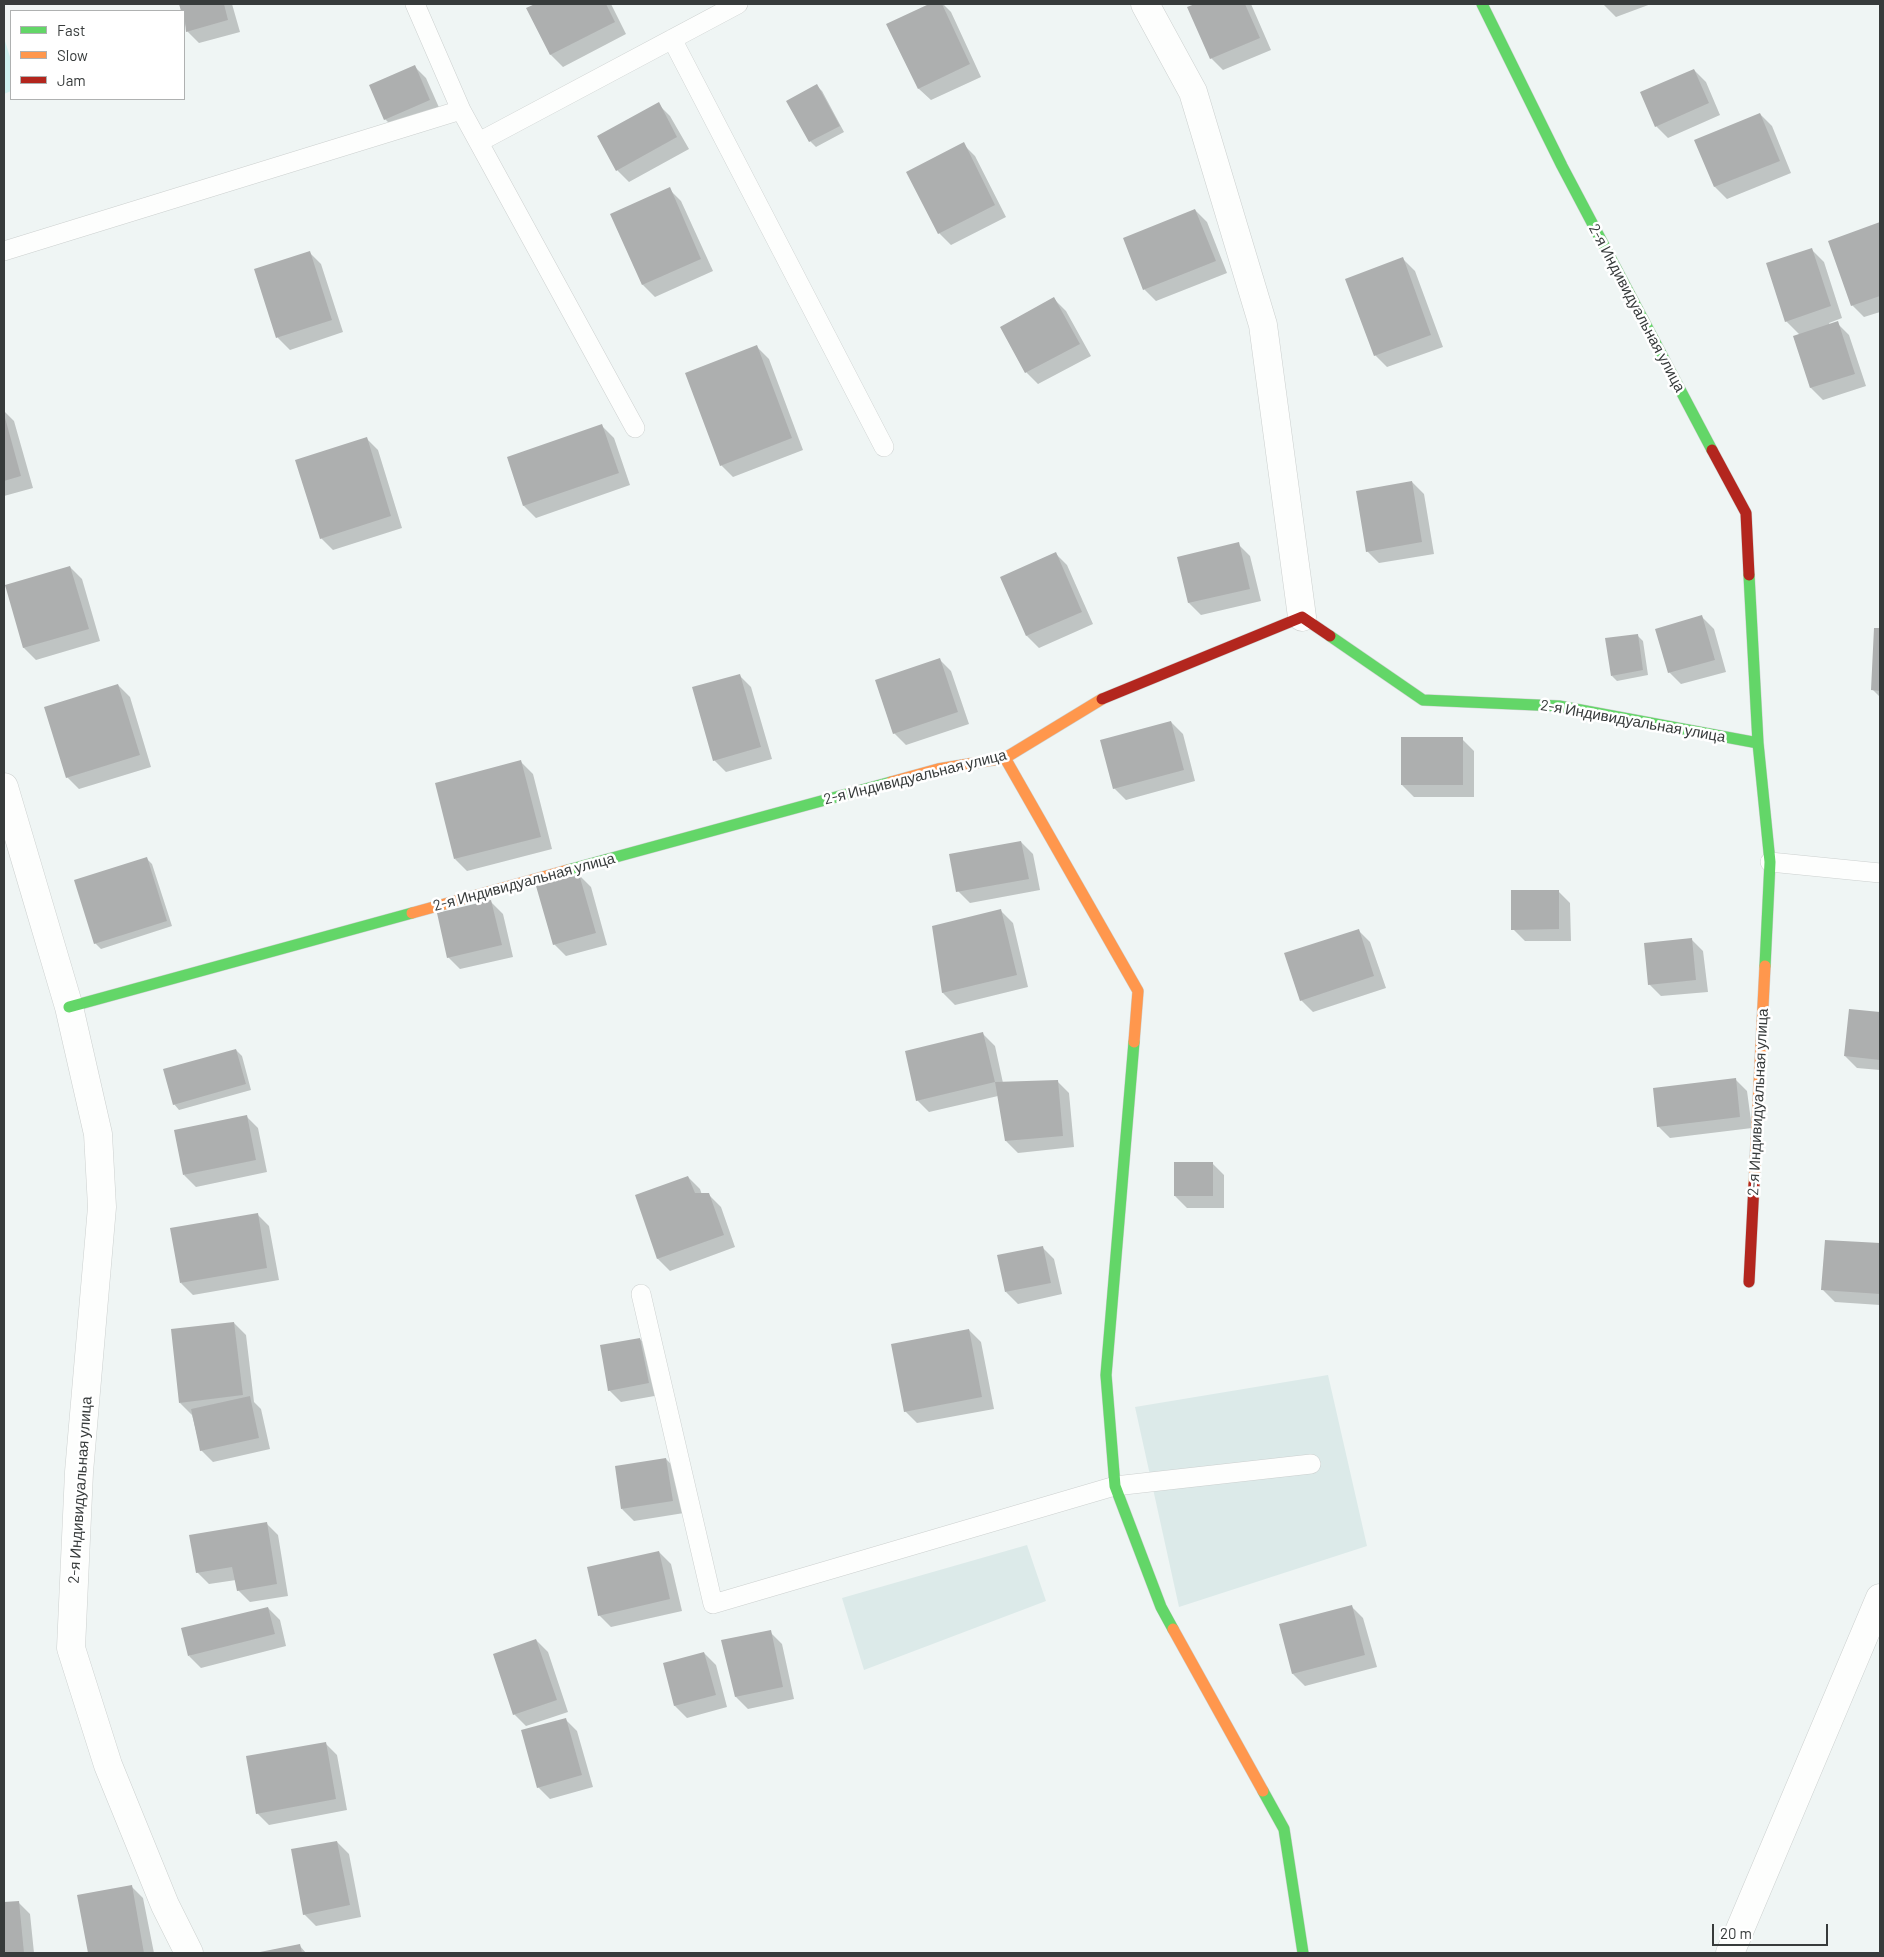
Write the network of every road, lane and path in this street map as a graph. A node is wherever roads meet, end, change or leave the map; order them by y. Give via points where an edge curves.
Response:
1 (415, 4) edge
2 (738, 4) edge
3 (1144, 4) edge
4 (1482, 4) edge
5 (672, 39) junction
6 (461, 110) junction
7 (479, 142) junction
8 (4, 251) edge
9 (635, 428) dead end
10 (884, 447) dead end
11 (1302, 617) junction
12 (1758, 743) junction
13 (1005, 758) junction
14 (4, 787) edge
15 (1770, 862) junction
16 (1880, 873) edge
17 (70, 1007) junction
18 (1750, 1282) dead end
19 (641, 1294) dead end
20 (1311, 1464) dead end
21 (1116, 1486) junction
22 (1880, 1598) edge
23 (189, 1953) edge
24 (1303, 1953) edge
25 (1730, 1953) edge

1 - 6 lane
2 - 5 lane
3 - 11 street via 1193,92 1263,325
4 - 12 street, 2-я Индивидуальная улица via 1562,166 1746,513
5 - 7 lane
5 - 10 lane
6 - 7 lane
6 - 8 lane
7 - 9 lane
11 - 12 street, 2-я Индивидуальная улица via 1423,700 1559,706
11 - 13 street, 2-я Индивидуальная улица via 1095,702
12 - 15 street, 2-я Индивидуальная улица
13 - 17 street, 2-я Индивидуальная улица via 938,769
13 - 21 street via 1138,991 1106,1375
14 - 17 street, 2-я Индивидуальная улица
15 - 16 lane
15 - 18 street, 2-я Индивидуальная улица
17 - 23 street, 2-я Индивидуальная улица via 98,1134 102,1207 78,1472 71,1648 108,1765 165,1905
19 - 21 lane via 712,1604
20 - 21 lane
21 - 24 street via 1161,1607 1284,1829
22 - 25 street

